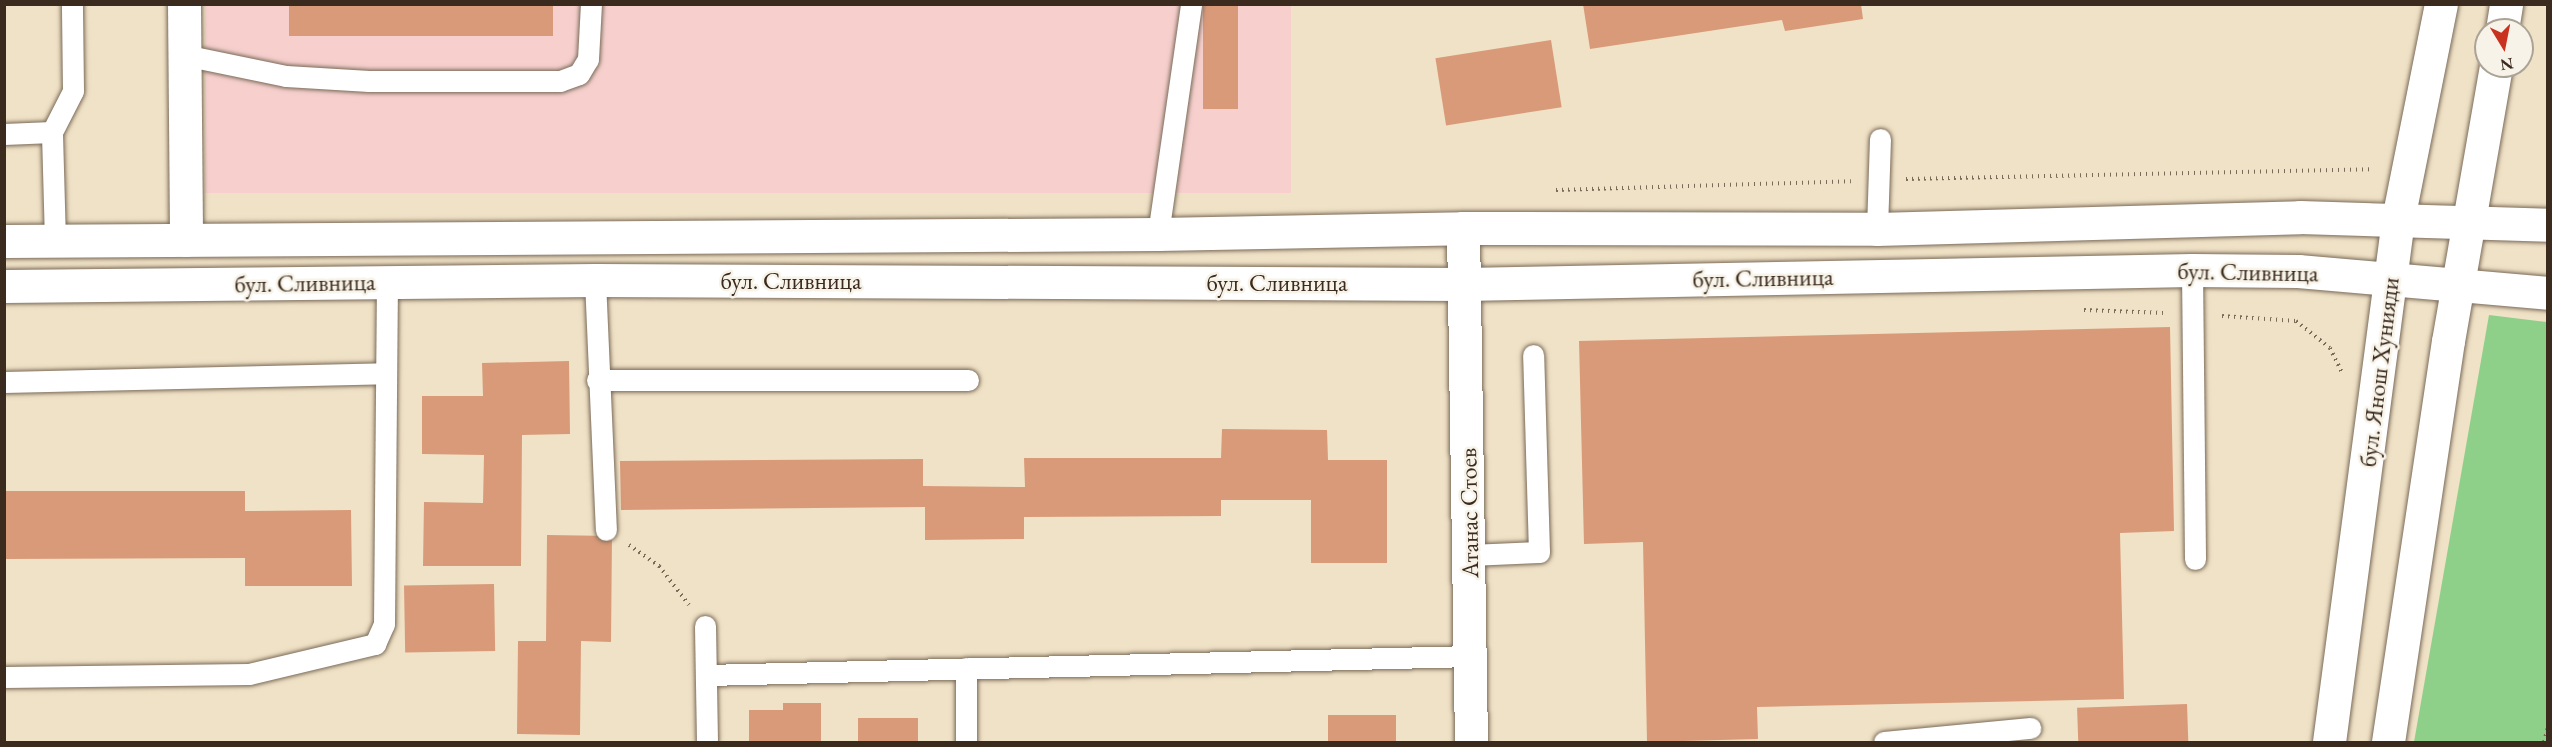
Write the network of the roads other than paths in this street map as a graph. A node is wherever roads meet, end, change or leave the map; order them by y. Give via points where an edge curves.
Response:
1 (72, 4) edge
2 (184, 4) edge
3 (591, 4) edge
4 (1191, 4) edge
5 (2441, 4) edge
6 (184, 54) junction
7 (2494, 78) edge
8 (52, 132) junction
9 (4, 134) edge
10 (1880, 139) dead end
11 (2398, 219) junction
12 (2468, 221) junction
13 (2547, 225) edge
14 (1463, 228) junction
15 (1877, 229) junction
16 (1158, 234) junction
17 (186, 240) junction
18 (4, 241) edge
19 (55, 241) junction
20 (2192, 270) junction
21 (595, 280) junction
22 (2391, 280) junction
23 (387, 282) junction
24 (1464, 284) junction
25 (2458, 285) junction
26 (4, 286) edge
27 (2547, 293) edge
28 (1533, 356) dead end
29 (386, 373) junction
30 (597, 380) junction
31 (968, 380) dead end
32 (4, 382) edge
33 (606, 530) road end
34 (1470, 555) junction
35 (2195, 559) dead end
36 (705, 626) road end
37 (1471, 657) junction
38 (966, 669) junction
39 (706, 675) junction
40 (4, 677) edge
41 (2030, 728) dead end
42 (707, 740) dead end
43 (966, 742) edge
44 (1471, 742) edge
45 (1884, 742) edge
46 (2329, 742) edge
47 (2388, 742) edge

1 - 8 lane via 72,91
2 - 6 main road
3 - 6 lane via 588,59 579,74 560,81 369,81 286,76
4 - 16 lane
5 - 11 main road, бул. Янош Хунияди
6 - 17 main road
7 - 12 main road
8 - 9 lane
8 - 19 lane
10 - 15 lane
11 - 12 main road, бул. Сливница
11 - 15 main road, бул. Сливница via 2300,217
11 - 22 main road, бул. Янош Хунияди
12 - 13 main road, бул. Сливница
12 - 25 main road
14 - 15 main road, бул. Сливница
14 - 16 main road, бул. Сливница
14 - 24 main road, Атанас Стоев
16 - 17 main road, бул. Сливница
17 - 19 main road, бул. Сливница
18 - 19 main road, бул. Сливница
20 - 22 main road, бул. Сливница via 2298,271
20 - 24 main road, бул. Сливница
20 - 35 lane
21 - 23 main road, бул. Сливница
21 - 24 main road, бул. Сливница
21 - 30 lane
22 - 25 main road, бул. Сливница
22 - 46 main road, бул. Янош Хунияди
23 - 26 main road, бул. Сливница
23 - 29 lane
24 - 34 main road, Атанас Стоев
25 - 27 main road, бул. Сливница
25 - 47 main road
28 - 34 lane via 1539,552
29 - 32 lane
29 - 40 lane via 384,624 375,644 249,674
30 - 31 lane
30 - 33 lane
34 - 37 main road, Атанас Стоев
36 - 39 lane
37 - 38 lane
37 - 44 main road, Атанас Стоев
38 - 39 lane
38 - 43 lane
39 - 42 lane
41 - 45 lane

